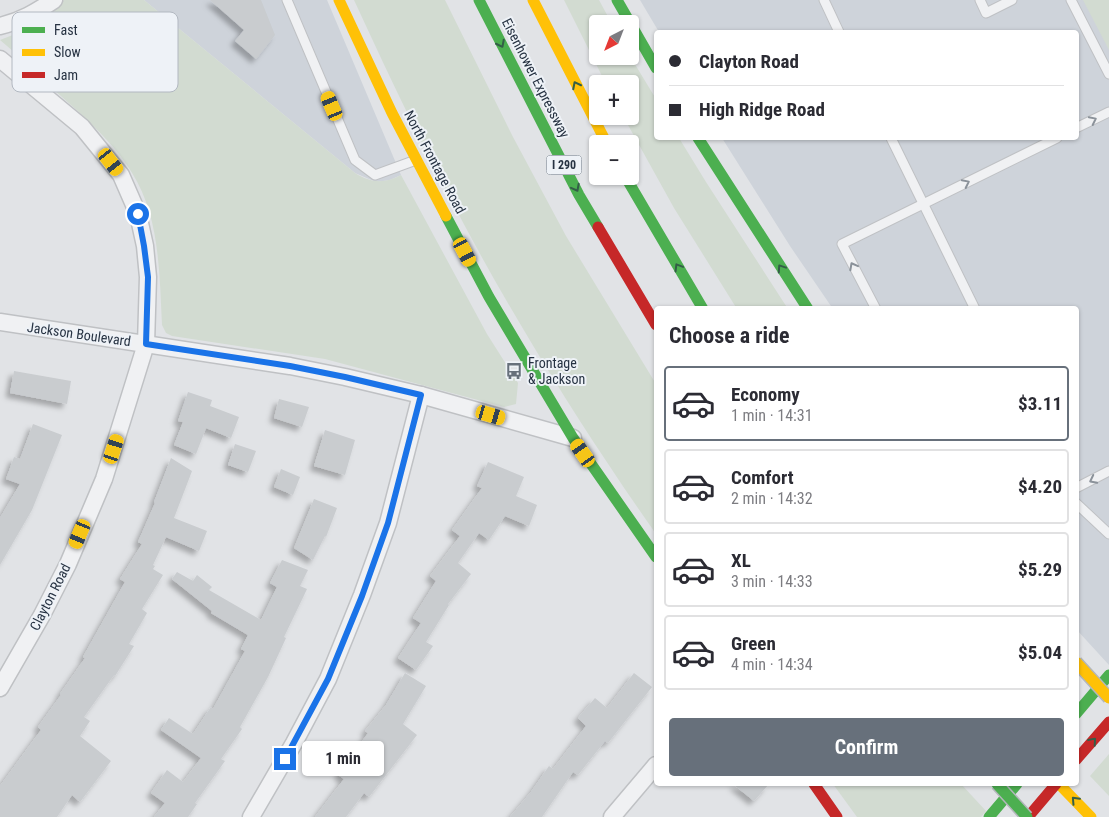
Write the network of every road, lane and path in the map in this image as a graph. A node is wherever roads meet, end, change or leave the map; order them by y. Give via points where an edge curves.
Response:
1 (54, 0) edge
2 (286, 0) edge
3 (339, 0) edge
4 (479, 0) edge
5 (533, 0) edge
6 (617, 0) edge
7 (824, 0) edge
8 (980, 0) edge
9 (1012, 0) edge
10 (1071, 0) edge
11 (36, 12) edge
12 (838, 30) edge
13 (0, 59) edge
14 (654, 65) edge
15 (12, 69) edge
16 (1109, 74) edge
17 (40, 92) edge
18 (1109, 112) edge
19 (1079, 127) edge
20 (602, 135) edge
21 (699, 140) edge
22 (892, 140) edge
23 (1053, 140) edge
24 (417, 160) junction
25 (630, 185) edge
26 (924, 204) junction
27 (701, 306) edge
28 (806, 306) edge
29 (874, 306) edge
30 (975, 306) edge
31 (0, 322) edge
32 (654, 322) edge
33 (146, 344) junction
34 (421, 395) junction
35 (573, 438) junction
36 (1109, 471) edge
37 (1079, 486) edge
38 (1079, 505) edge
39 (1109, 534) edge
40 (654, 554) edge
41 (1079, 665) edge
42 (1109, 675) edge
43 (0, 688) edge
44 (1109, 698) edge
45 (1079, 710) edge
46 (1109, 722) edge
47 (1079, 757) edge
48 (654, 767) edge
49 (815, 786) edge
50 (999, 786) edge
51 (1015, 786) edge
52 (1056, 786) edge
53 (1060, 786) edge
54 (252, 817) edge
55 (612, 817) edge
56 (837, 817) edge
57 (989, 817) edge
58 (1027, 817) edge
59 (1091, 817) edge

1 - 11 street
2 - 24 lane via 355,160 375,175
3 - 24 main road, North Frontage Road
4 -> 32 main road, Eisenhower Expressway / I 290 via 580,195
20 -> 5 main road
6 - 14 main road
7 - 12 lane
8 - 9 lane via 986,13
10 - 16 lane
13 - 15 street, Clayton Road
17 - 33 street, Clayton Road via 82,127 121,175 138,214 148,277
19 -> 18 lane
28 -> 21 main road
22 - 26 lane
26 -> 23 lane
24 - 35 main road, North Frontage Road via 489,297
27 -> 25 main road
29 -> 26 lane via 842,244
26 - 30 lane
31 - 33 street, Jackson Boulevard
33 - 34 street, Jackson Boulevard via 290,366
33 - 43 street, Clayton Road via 104,478 68,564
34 - 35 street, Jackson Boulevard
34 - 54 street via 388,523 362,596 328,679
35 - 40 main road
36 -> 37 lane
38 - 39 lane
41 - 44 main road, bridge
42 - 45 main road
47 -> 46 main road
48 - 55 street
49 - 56 main road
50 - 58 main road, bridge
51 - 57 main road
52 - 58 main road
59 -> 53 main road

